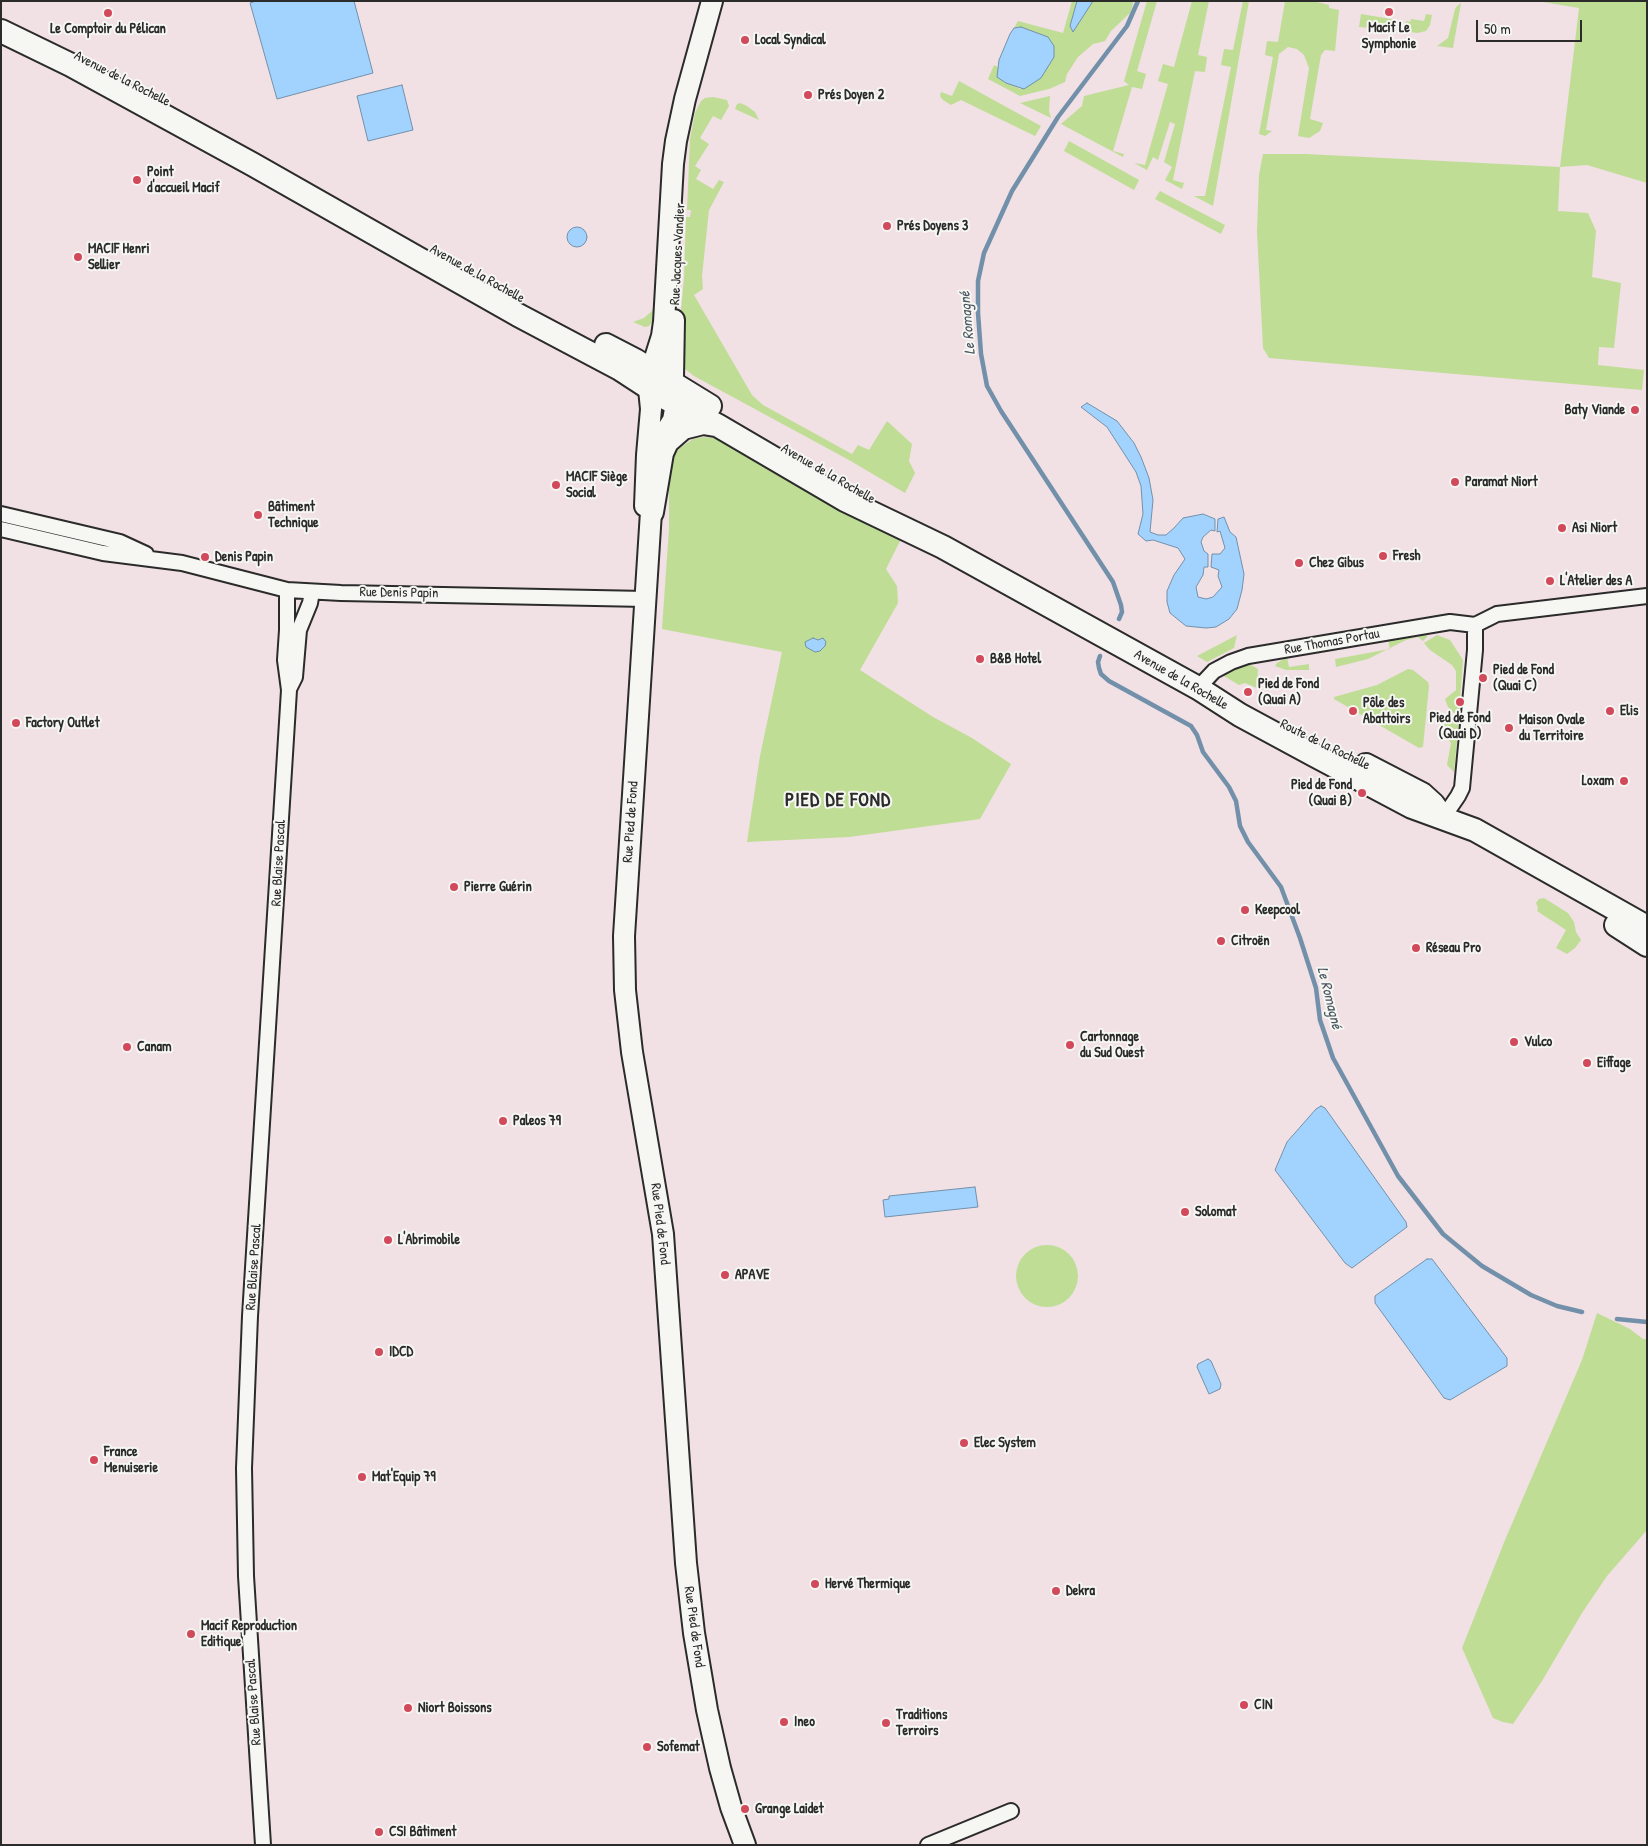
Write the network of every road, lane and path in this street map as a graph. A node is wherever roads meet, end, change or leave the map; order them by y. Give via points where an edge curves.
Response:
1 (712, 1) edge
2 (1, 17) edge
3 (1, 31) edge
4 (680, 123) junction
5 (650, 380) junction
6 (675, 395) junction
7 (717, 425) junction
8 (652, 512) junction
9 (1, 514) edge
10 (1, 529) edge
11 (943, 547) junction
12 (156, 559) junction
13 (648, 568) junction
14 (287, 590) junction
15 (312, 592) junction
16 (1647, 596) edge
17 (646, 599) junction
18 (1476, 625) junction
19 (1198, 688) junction
20 (289, 690) junction
21 (1314, 755) joint
22 (1442, 818) junction
23 (1647, 927) edge
24 (1647, 944) edge
25 (1011, 1811) dead end
26 (943, 1842) edge
27 (264, 1845) edge
28 (745, 1845) edge
29 (928, 1845) edge

1 - 4 main road, Rue Jacques Vandier
2 - 5 main road, Avenue de la Rochelle via 9,18 112,75 160,97 570,327 621,352
3 - 5 main road, Avenue de la Rochelle via 71,65 252,164 620,370
4 - 5 main road, Rue Jacques Vandier via 673,164 664,322
4 - 6 main road, Rue Jacques Vandier via 682,173 673,354
5 - 6 main road, Avenue de la Rochelle
5 - 13 main road, Rue Jacques Vandier via 645,513
6 - 7 main road, Avenue de la Rochelle
6 - 8 main road, Rue Jacques Vandier via 673,420 656,445 654,454
6 - 11 main road, Avenue de la Rochelle via 854,487
7 - 8 main road via 703,423 683,428 667,442 662,453
7 - 11 main road, Avenue de la Rochelle via 845,500
8 - 13 main road, Rue Jacques Vandier
9 - 12 street, Rue Denis Papin via 120,542
10 - 12 street, Rue Denis Papin via 103,553
11 - 19 main road, Avenue de la Rochelle
12 - 14 street, Rue Denis Papin
13 - 17 main road, Rue Jacques Vandier
14 - 15 street, Rue Denis Papin
14 - 20 street, Rue Blaise Pascal via 285,660
15 - 17 street, Rue Denis Papin
15 - 20 street, Rue Blaise Pascal via 299,630 295,677
16 - 18 street via 1497,614
17 - 28 main road, Rue Pied de Fond via 624,936 625,990 632,1052 663,1234 686,1563 694,1633 720,1768
18 - 19 street, Rue Thomas Portau via 1450,622 1248,656 1214,672
18 - 22 street via 1462,788
19 - 21 main road, Avenue de la Rochelle via 1240,716
19 - 22 main road, Route de la Rochelle via 1236,700 1422,794
20 - 27 street, Rue Blaise Pascal via 250,1316 244,1468 246,1576
21 - 22 main road, Route de la Rochelle via 1412,807
22 - 23 main road, Route de la Rochelle via 1491,838
22 - 24 main road, Route de la Rochelle via 1478,849 1596,912
25 - 26 street
26 - 29 street

